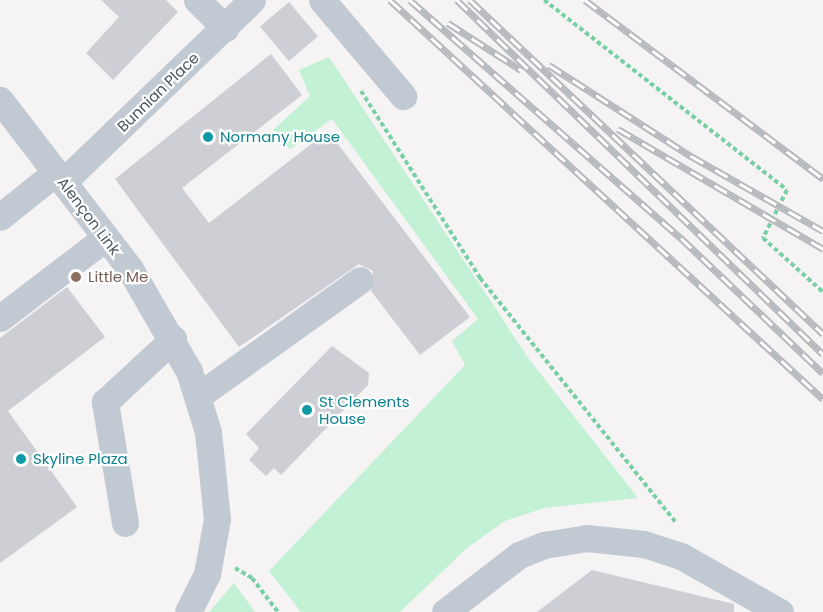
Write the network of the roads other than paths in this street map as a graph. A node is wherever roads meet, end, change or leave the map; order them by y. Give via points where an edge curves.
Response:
1 (197, 0) edge
2 (252, 0) edge
3 (322, 0) edge
4 (225, 28) junction
5 (403, 96) dead end
6 (0, 99) edge
7 (59, 177) junction
8 (0, 217) edge
9 (105, 238) junction
10 (360, 279) dead end
11 (0, 318) edge
12 (173, 339) junction
13 (198, 396) junction
14 (125, 523) dead end
15 (188, 612) edge
16 (445, 612) edge
17 (780, 612) edge

1 - 4 street
2 - 4 street, Bunnian Place
3 - 5 street
4 - 7 street, Bunnian Place
6 - 7 street, Alençon Link
7 - 8 street, Bunnian Place
7 - 9 street, Alençon Link
9 - 11 street
9 - 12 street, Alençon Link
10 - 13 street
12 - 13 street, Alençon Link
12 - 14 street via 105,402
13 - 15 street, Alençon Link via 213,458 217,519 207,574
16 - 17 street via 519,555 544,545 587,538 644,544 681,556

